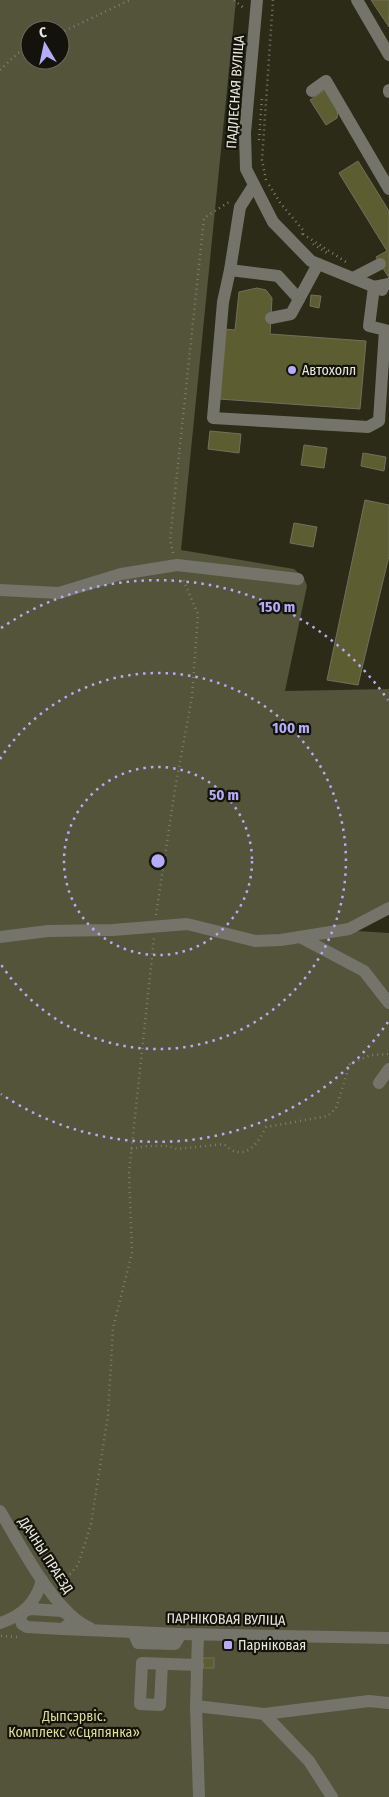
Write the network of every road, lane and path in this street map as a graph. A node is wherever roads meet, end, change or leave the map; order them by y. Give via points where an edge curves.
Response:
1 (130, 0) edge
2 (257, 0) edge
3 (271, 0) edge
4 (357, 0) edge
5 (70, 28) edge
6 (20, 52) edge
7 (389, 55) edge
8 (0, 70) edge
9 (312, 91) dead end
10 (254, 185) junction
11 (389, 189) edge
12 (229, 201) dead end
13 (292, 225) dead end
14 (297, 232) dead end
15 (303, 234) junction
16 (318, 264) junction
17 (380, 264) dead end
18 (230, 270) junction
19 (348, 270) junction
20 (389, 284) edge
21 (374, 287) junction
22 (389, 292) edge
23 (299, 299) junction
24 (271, 318) dead end
25 (177, 565) junction
26 (298, 579) dead end
27 (0, 590) edge
28 (389, 908) edge
29 (155, 925) junction
30 (0, 937) edge
31 (300, 937) junction
32 (389, 1003) edge
33 (389, 1054) edge
34 (389, 1069) edge
35 (380, 1083) dead end
36 (131, 1148) junction
37 (0, 1511) edge
38 (44, 1583) junction
39 (23, 1612) junction
40 (68, 1613) junction
41 (0, 1624) edge
42 (29, 1627) junction
43 (62, 1629) junction
44 (94, 1630) junction
45 (198, 1634) junction
46 (389, 1638) edge
47 (162, 1664) dead end
48 (198, 1665) junction
49 (389, 1703) edge
50 (196, 1706) junction
51 (264, 1714) junction
52 (323, 1783) junction
53 (199, 1797) edge
54 (320, 1797) edge
55 (332, 1797) edge

1 - 5 path
2 - 10 street, ПАДЛЕСНАЯ ВУЛІЦА via 245,148 246,168
3 - 13 path via 258,153 266,185
3 - 15 path via 262,160 266,179 281,204 304,230
4 - 7 street
6 - 8 path
9 - 11 street via 326,81
10 - 16 street, ПАДЛЕСНАЯ ВУЛІЦА via 273,222 297,248
10 - 18 street via 240,206
12 - 25 path via 204,218 170,540
14 - 15 path
15 - 19 path via 302,237
16 - 19 street, ПАДЛЕСНАЯ ВУЛІЦА
16 - 23 street
17 - 19 street
18 - 21 street via 222,302 213,418 368,427 379,421 385,330 369,326
18 - 23 street via 278,276
19 - 21 street, ПАДЛЕСНАЯ ВУЛІЦА
20 - 21 street
21 - 22 street, ПАДЛЕСНАЯ ВУЛІЦА
23 - 24 street via 291,314
25 - 26 street
25 - 27 street via 121,574 59,593
25 - 29 path via 198,614 192,697
28 - 31 street via 349,929
29 - 30 street
29 - 31 street via 187,924 255,941
29 - 36 path
31 - 32 street via 364,971
33 - 36 path via 371,1055 350,1064 336,1108 328,1116 266,1127 255,1146 242,1152 231,1151 224,1144 177,1149
34 - 35 street
36 - 38 path via 132,1253 113,1328 108,1415 91,1524 78,1565 70,1574
37 - 38 street, ДАЧНЫ ПРАЕЗД
38 - 39 street
38 - 40 street, ДАЧНЫ ПРАЕЗД
39 - 40 street via 30,1609
39 - 41 street
39 - 42 street via 21,1622
40 - 43 street via 70,1624
40 - 44 street, ДАЧНЫ ПРАЕЗД via 78,1623
41 - 42 street
42 - 43 street, ПАРНІКОВАЯ ВУЛІЦА
43 - 44 street, ПАРНІКОВАЯ ВУЛІЦА
44 - 45 street, ПАРНІКОВАЯ ВУЛІЦА
45 - 46 street, ПАРНІКОВАЯ ВУЛІЦА
45 - 48 street
47 - 48 street
48 - 50 street
49 - 51 street via 369,1700
50 - 51 street
50 - 53 street
51 - 52 street via 309,1761
52 - 54 street
52 - 55 street

